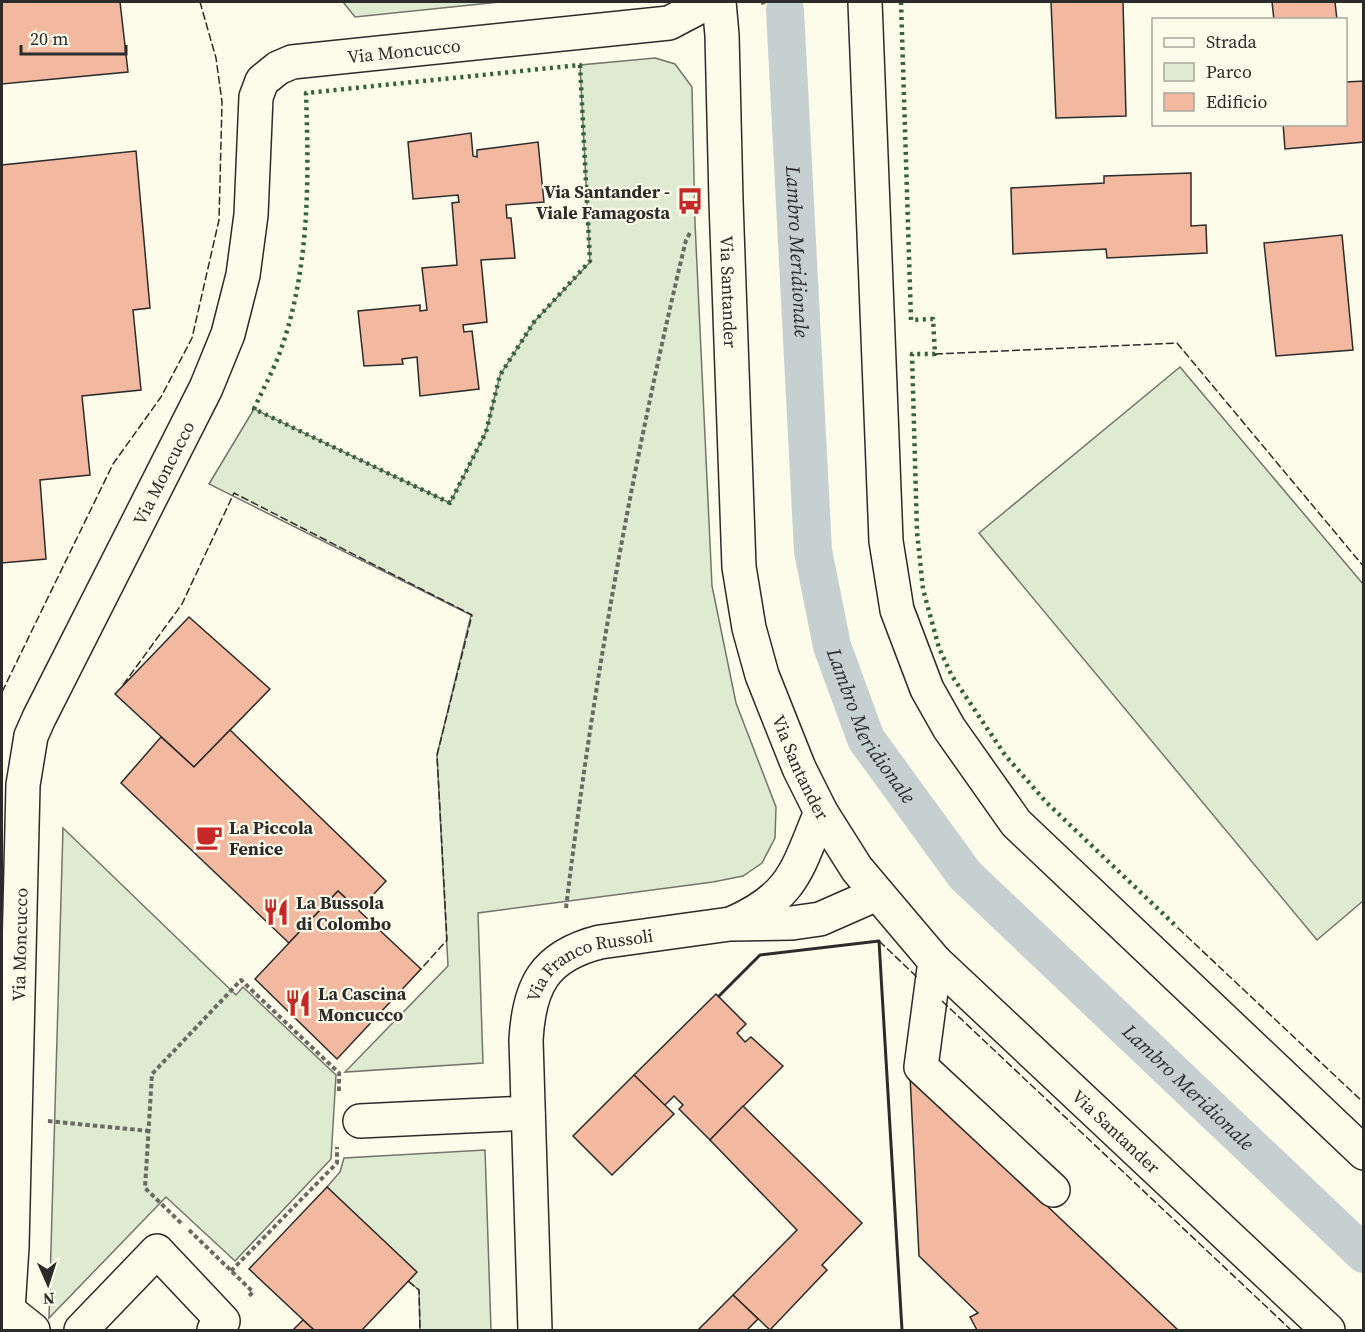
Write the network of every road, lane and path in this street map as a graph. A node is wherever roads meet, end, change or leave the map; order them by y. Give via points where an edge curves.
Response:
1 (709, 2) edge
2 (719, 2) edge
3 (865, 2) edge
4 (692, 228) dead end
5 (821, 812) junction
6 (877, 894) junction
7 (566, 908) dead end
8 (730, 924) junction
9 (935, 961) junction
10 (339, 1095) dead end
11 (528, 1113) junction
12 (45, 1121) dead end
13 (149, 1131) junction
14 (349, 1131) joint
15 (1364, 1153) edge
16 (1053, 1190) dead end
17 (231, 1271) junction
18 (15, 1324) edge
19 (219, 1326) edge
20 (81, 1330) edge
21 (535, 1330) edge
22 (1328, 1330) edge

1 - 18 street, Via Moncucco via 669,23 292,62 262,81 254,114 249,241 228,334 206,388 31,736 23,785 12,1247
2 - 5 street, Via Santander via 739,567 762,675
3 - 15 street via 886,541 897,610 927,689 949,728 1016,823
4 - 7 path via 666,326 595,695
5 - 6 street, Via Santander
5 - 8 street, Via Franco Russoli via 786,888 755,913
6 - 8 street, Via Franco Russoli via 820,919
6 - 9 street, Via Santander
8 - 11 street, Via Franco Russoli via 585,945 552,965 535,988 529,1013
9 - 16 street via 921,1067
9 - 22 street, Via Santander
10 - 13 path via 339,1073 240,980 152,1074
11 - 14 street
11 - 21 street, Via Franco Russoli
12 - 13 path
13 - 17 path via 145,1188
14 - 17 path via 337,1163
17 - 19 path via 253,1292
19 - 20 street via 157,1251

